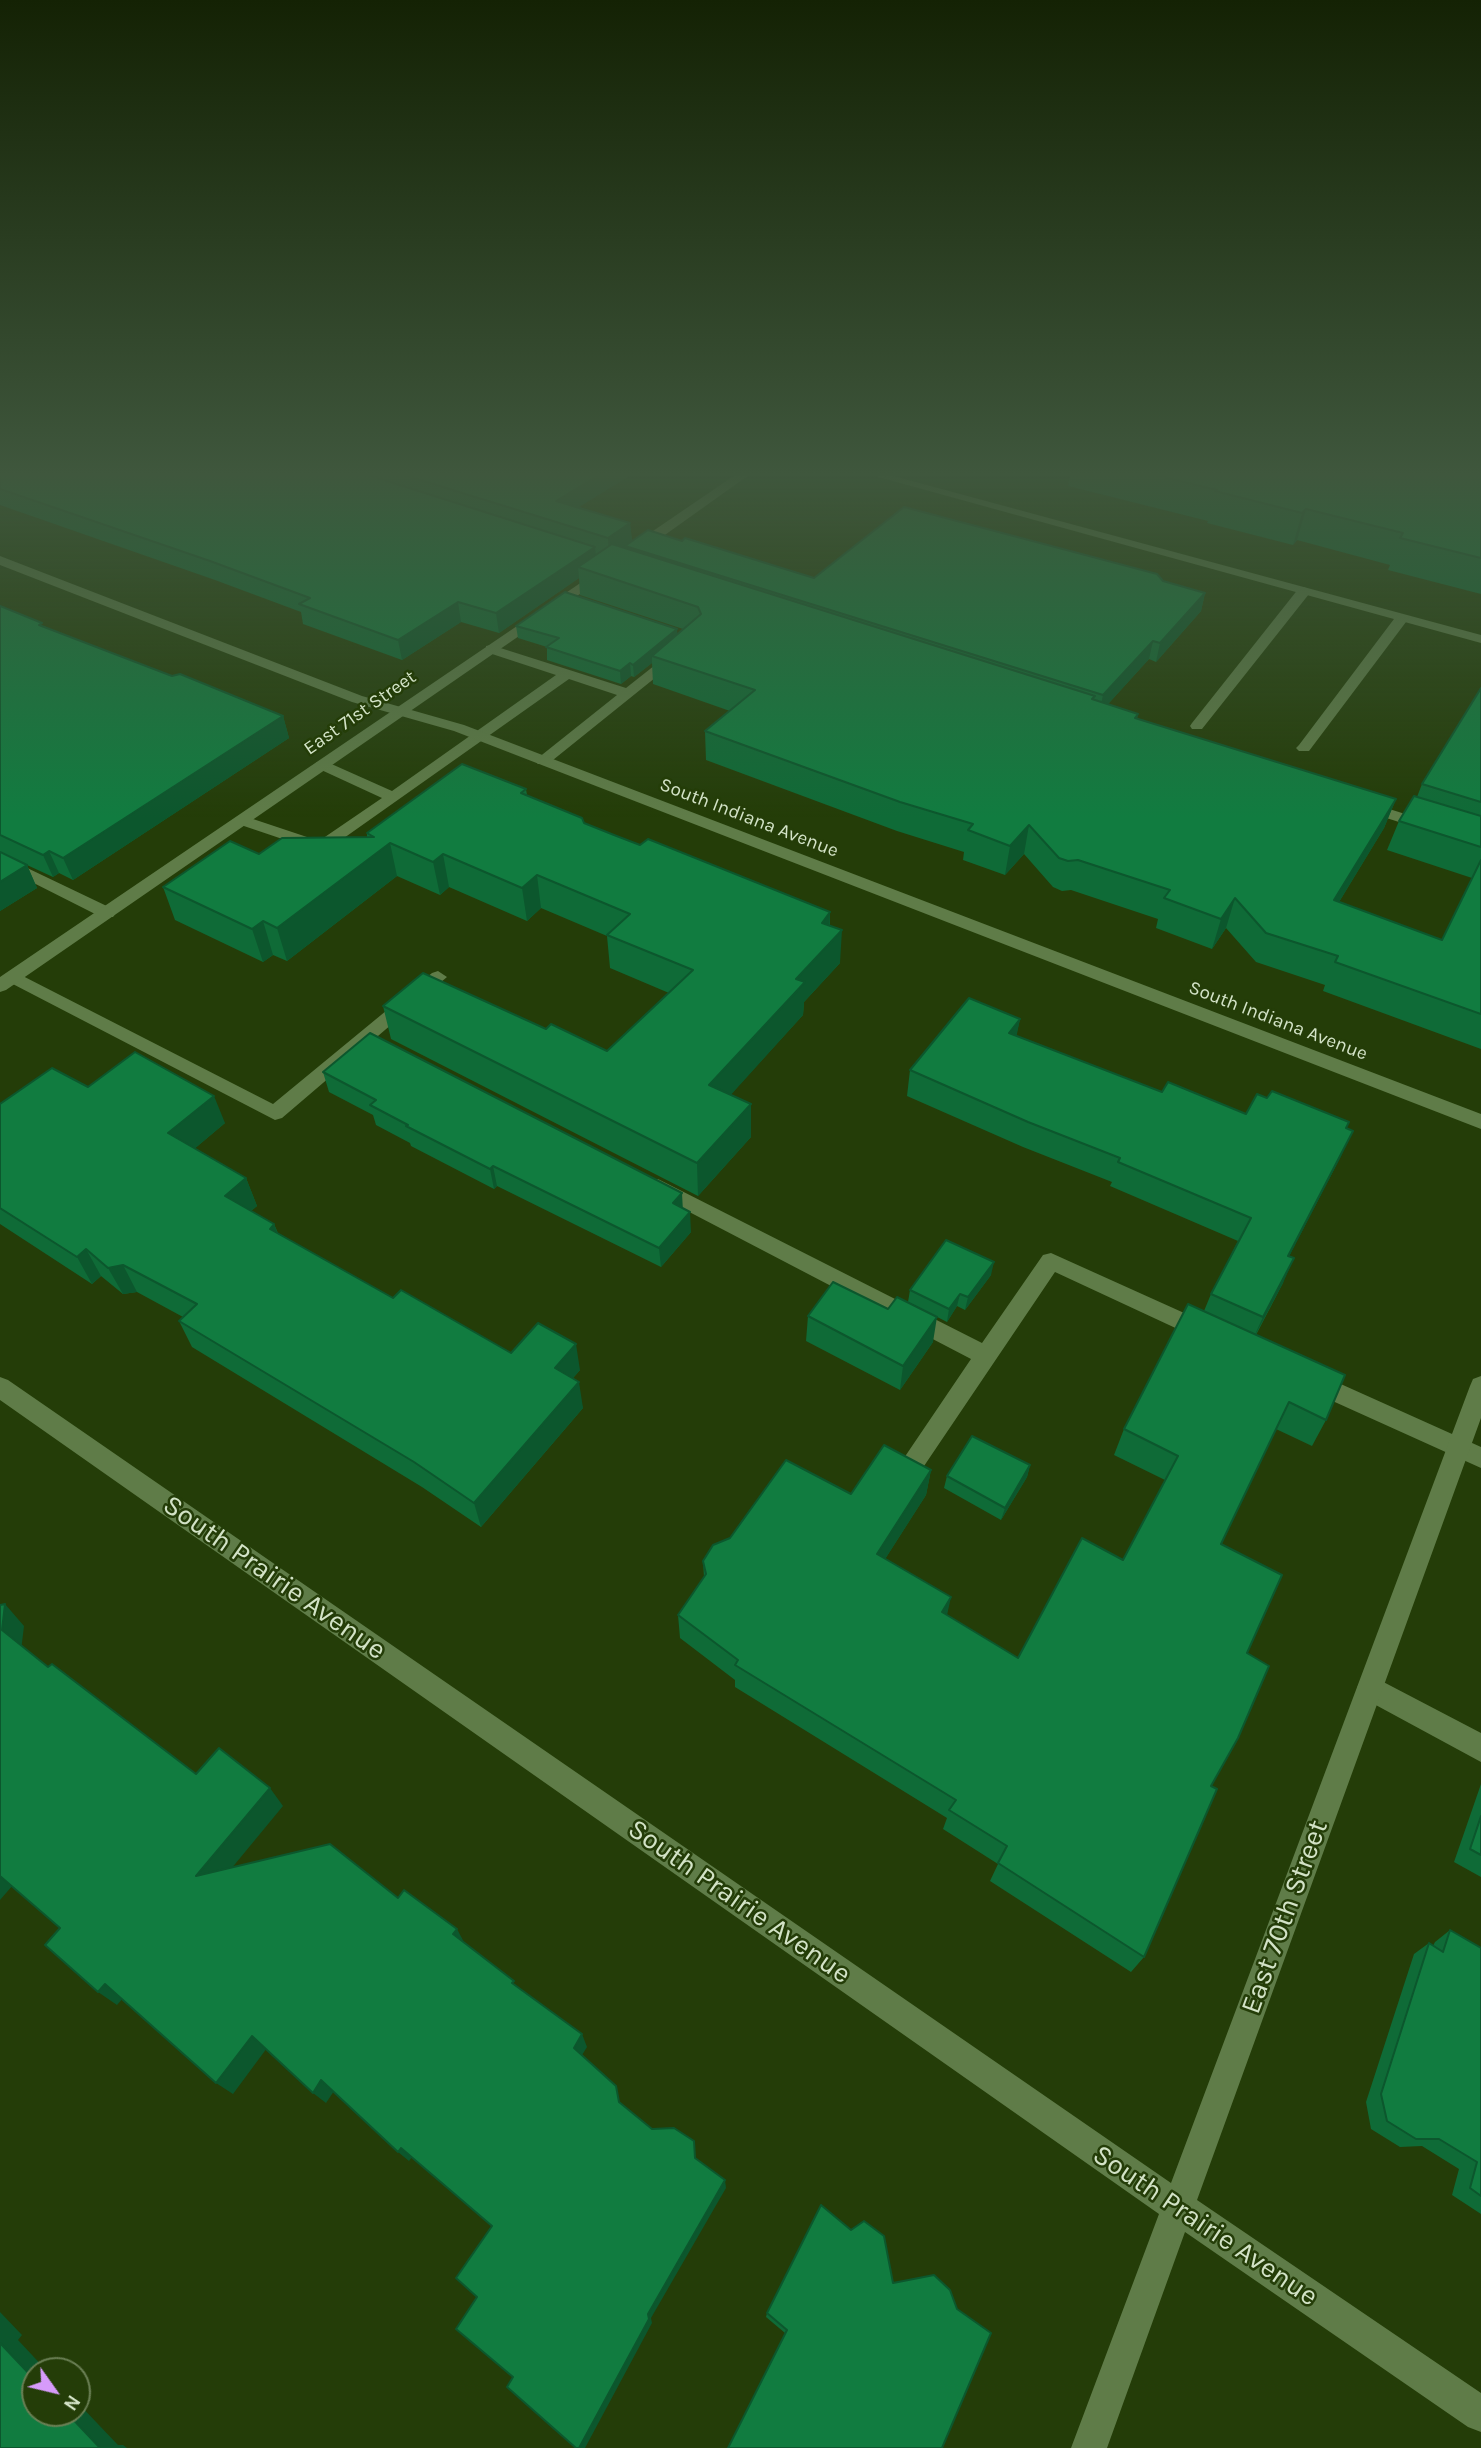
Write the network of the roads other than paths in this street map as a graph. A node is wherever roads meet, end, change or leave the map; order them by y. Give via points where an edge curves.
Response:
1 (75, 589) edge
2 (585, 589) edge
3 (1298, 589) edge
4 (1304, 591) junction
5 (1402, 618) junction
6 (1481, 639) edge
7 (684, 648) edge
8 (491, 649) junction
9 (567, 674) junction
10 (628, 694) junction
11 (400, 711) junction
12 (1196, 726) dead end
13 (479, 736) junction
14 (1304, 748) dead end
15 (543, 761) junction
16 (322, 765) junction
17 (393, 797) junction
18 (1351, 801) edge
19 (241, 820) junction
20 (1481, 843) edge
21 (0, 860) edge
22 (107, 913) junction
23 (438, 977) edge
24 (7, 981) edge
25 (366, 1037) junction
26 (391, 1050) edge
27 (1481, 1122) edge
28 (639, 1177) edge
29 (1228, 1342) edge
30 (986, 1356) junction
31 (1292, 1371) edge
32 (1481, 1386) edge
33 (0, 1387) edge
34 (1470, 1453) edge
35 (914, 1462) edge
36 (1370, 1688) junction
37 (1481, 1748) edge
38 (1177, 2207) junction
39 (1481, 2414) edge
40 (1089, 2448) edge

1 - 11 street, South Indiana Avenue via 348,696
2 - 8 street, East 71st Street
3 - 4 street
4 - 5 street
4 - 12 street
5 - 6 street
5 - 14 street
7 - 10 street
8 - 9 street
8 - 11 street, East 71st Street
9 - 10 street
9 - 13 street
10 - 15 street
11 - 13 street, South Indiana Avenue
11 - 16 street, East 71st Street
13 - 15 street, South Indiana Avenue
13 - 17 street
15 - 27 street, South Indiana Avenue
16 - 17 street
16 - 19 street, East 71st Street
17 - 19 street via 321,847
18 - 20 street
19 - 22 street, East 71st Street
21 - 22 street
22 - 24 street, East 71st Street
23 - 25 street
24 - 25 street via 275,1113
25 - 26 street
28 - 30 street
29 - 30 street via 1051,1261
30 - 35 street
31 - 34 street
32 - 34 street, East 70th Street
33 - 38 street, South Prairie Avenue
34 - 36 street, East 70th Street
36 - 37 street
36 - 38 street, East 70th Street
38 - 39 street, South Prairie Avenue
38 - 40 street, East 70th Street

